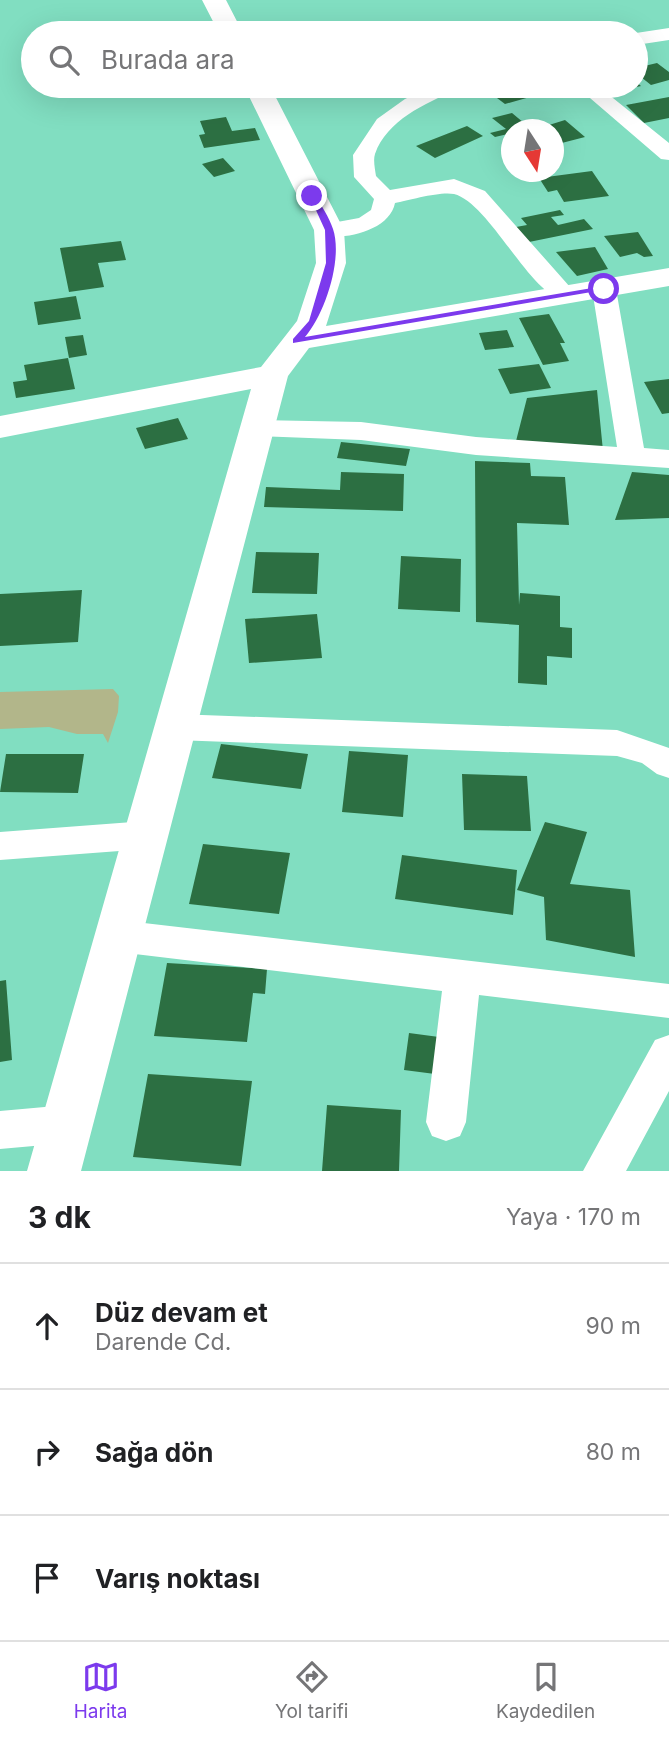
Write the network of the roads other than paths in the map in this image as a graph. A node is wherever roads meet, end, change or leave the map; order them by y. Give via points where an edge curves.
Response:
1 (214, 0) edge
2 (225, 21) edge
3 (669, 34) edge
4 (648, 37) edge
5 (263, 98) edge
6 (423, 98) edge
7 (601, 98) edge
8 (669, 154) edge
9 (385, 198) junction
10 (329, 230) junction
11 (669, 277) edge
12 (604, 289) junction
13 (566, 296) junction
14 (296, 341) junction
15 (272, 375) junction
16 (0, 426) edge
17 (257, 428) junction
18 (632, 458) junction
19 (669, 459) edge
20 (175, 727) junction
21 (669, 765) edge
22 (146, 835) junction
23 (0, 846) edge
24 (118, 936) junction
25 (462, 977) junction
26 (669, 1001) edge
27 (669, 1053) edge
28 (446, 1122) dead end
29 (66, 1124) junction
30 (0, 1130) edge
31 (54, 1171) edge
32 (604, 1171) edge

1 - 2 main road
3 - 4 street
5 - 10 main road
6 - 9 street via 384,123 364,155 365,177
7 - 8 street
9 - 10 street via 382,212 366,225
9 - 13 street via 454,186 477,196
10 - 14 main road via 331,263 313,322
11 - 12 main road
12 - 13 main road
12 - 18 street
13 - 14 main road
14 - 15 main road
15 - 16 main road
15 - 17 main road
17 - 18 street via 361,432
17 - 20 main road
18 - 19 street
20 - 21 street via 617,743 653,754
20 - 22 main road
22 - 23 street
22 - 24 main road
24 - 25 street
24 - 29 main road
25 - 26 street
25 - 28 street
27 - 32 street
29 - 30 street
29 - 31 main road

